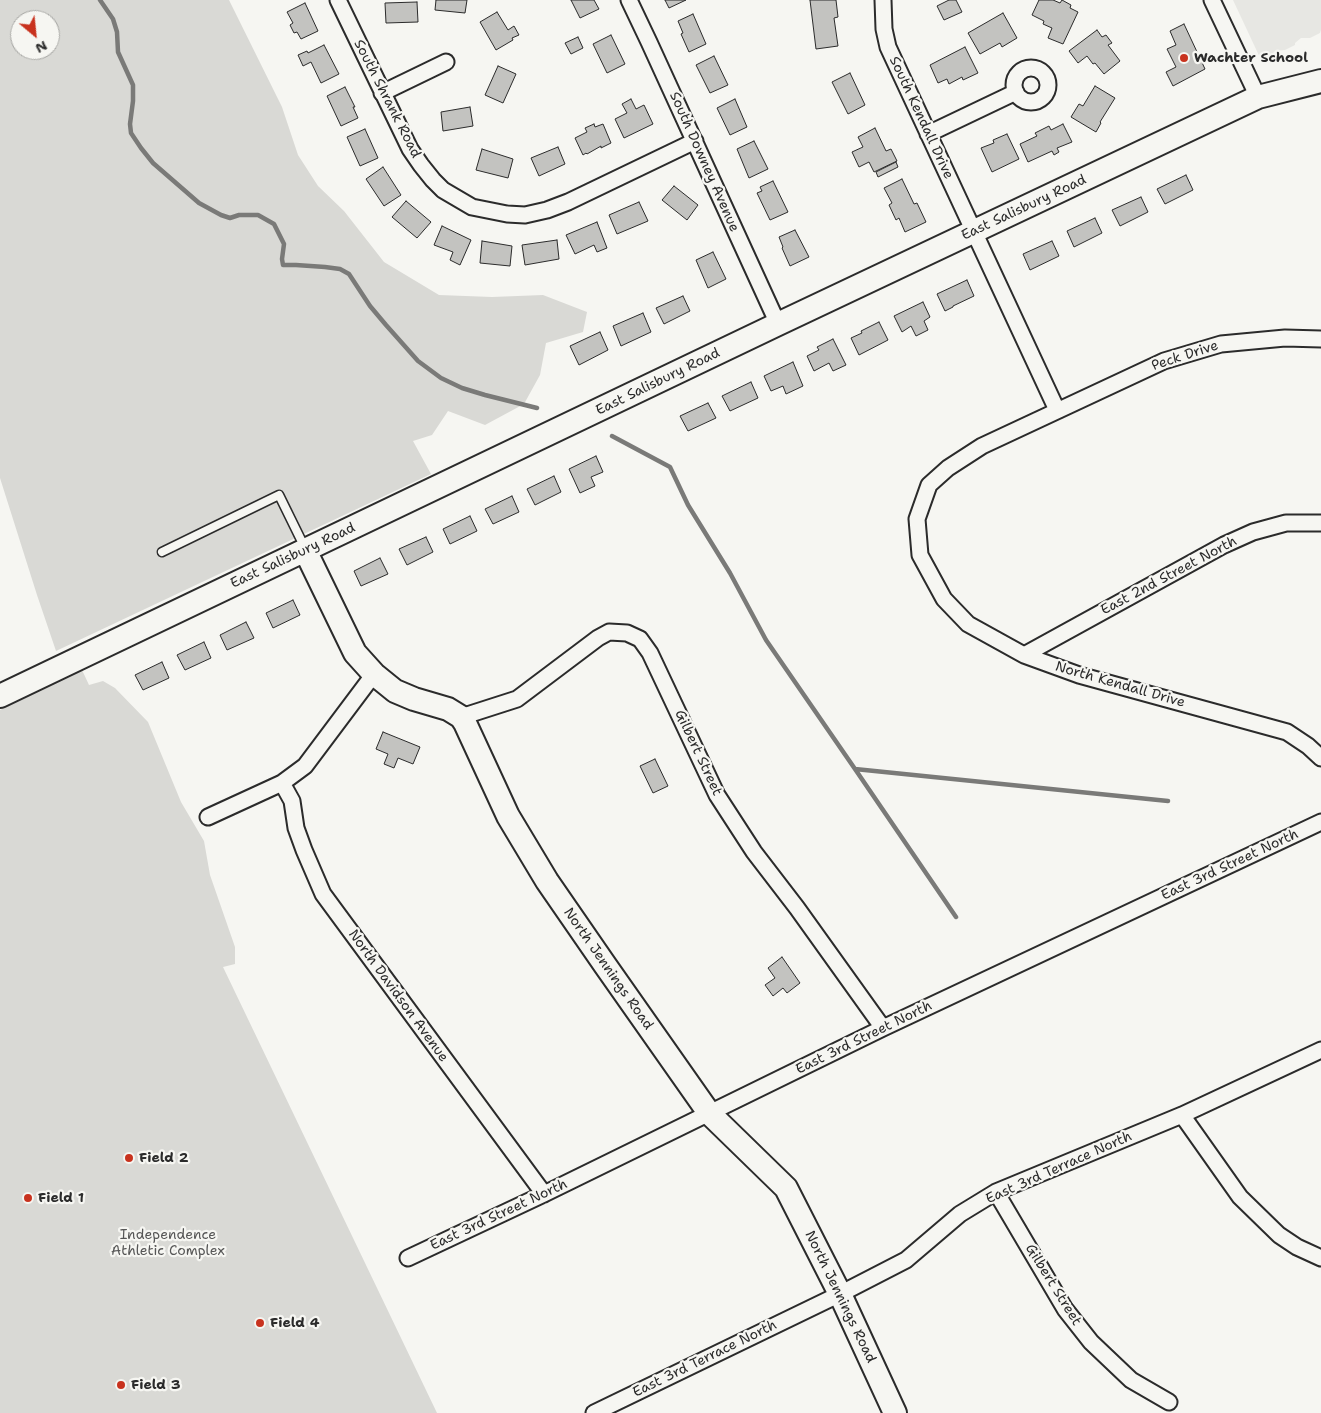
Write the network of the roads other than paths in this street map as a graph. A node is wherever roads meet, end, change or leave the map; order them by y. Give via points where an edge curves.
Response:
1 (338, 0) edge
2 (629, 0) edge
3 (883, 0) edge
4 (1212, 0) edge
5 (446, 62) dead end
6 (1321, 81) edge
7 (1016, 92) dead end
8 (382, 93) junction
9 (1258, 97) junction
10 (928, 134) junction
11 (694, 141) junction
12 (974, 232) junction
13 (778, 324) junction
14 (1321, 339) edge
15 (1057, 410) junction
16 (1321, 523) edge
17 (305, 550) junction
18 (162, 552) dead end
19 (1024, 654) junction
20 (374, 674) junction
21 (0, 696) edge
22 (461, 717) junction
23 (1321, 758) edge
24 (282, 782) junction
25 (208, 817) dead end
26 (1321, 822) edge
27 (883, 1028) junction
28 (1321, 1050) edge
29 (710, 1113) junction
30 (1182, 1115) junction
31 (996, 1192) junction
32 (544, 1194) junction
33 (408, 1258) dead end
34 (1321, 1258) edge
35 (840, 1294) junction
36 (1169, 1402) dead end
37 (594, 1413) edge
38 (896, 1413) edge

1 - 8 street, South Shrank Road
2 - 11 street, South Downey Avenue
3 - 10 street, South Kendall Drive via 888,47
4 - 9 street
5 - 8 street
6 - 9 street, East Salisbury Road
7 - 10 street
8 - 11 street, South Shrank Road via 410,149 443,190 472,207 507,214 547,210 568,202
9 - 12 street, East Salisbury Road
10 - 12 street, South Kendall Drive
11 - 13 street, South Downey Avenue
12 - 13 street, East Salisbury Road
12 - 15 street
13 - 17 street, East Salisbury Road
14 - 15 street, Peck Drive via 1285,338 1221,344 1164,361
15 - 19 street, North Kendall Drive via 982,446 948,468 929,485 917,519 920,556 944,599 968,624
16 - 19 street, East 2nd Street North via 1286,523 1253,532
17 - 18 lane via 279,494
17 - 20 street via 355,653
17 - 21 street, East Salisbury Road
19 - 23 street, North Kendall Drive via 1078,675 1287,732
20 - 22 street via 395,691
20 - 24 street via 305,766
22 - 27 street, Gilbert Street via 517,698 609,632 627,633 640,639 650,653 717,795 754,852
22 - 29 street, North Jennings Road via 508,816 547,881
24 - 25 street
24 - 32 street, North Davidson Avenue via 292,801 296,828 323,894
26 - 27 street, East 3rd Street North
27 - 29 street, East 3rd Street North
28 - 30 street, East 3rd Terrace North
29 - 32 street, East 3rd Street North
29 - 35 street, North Jennings Road via 786,1188
30 - 31 street, East 3rd Terrace North
30 - 34 street via 1240,1198 1279,1235
31 - 35 street, East 3rd Terrace North via 960,1214 906,1260
31 - 36 street, Gilbert Street via 1065,1309 1091,1342 1131,1380
32 - 33 street, East 3rd Street North
35 - 37 street, East 3rd Terrace North
35 - 38 street, North Jennings Road

